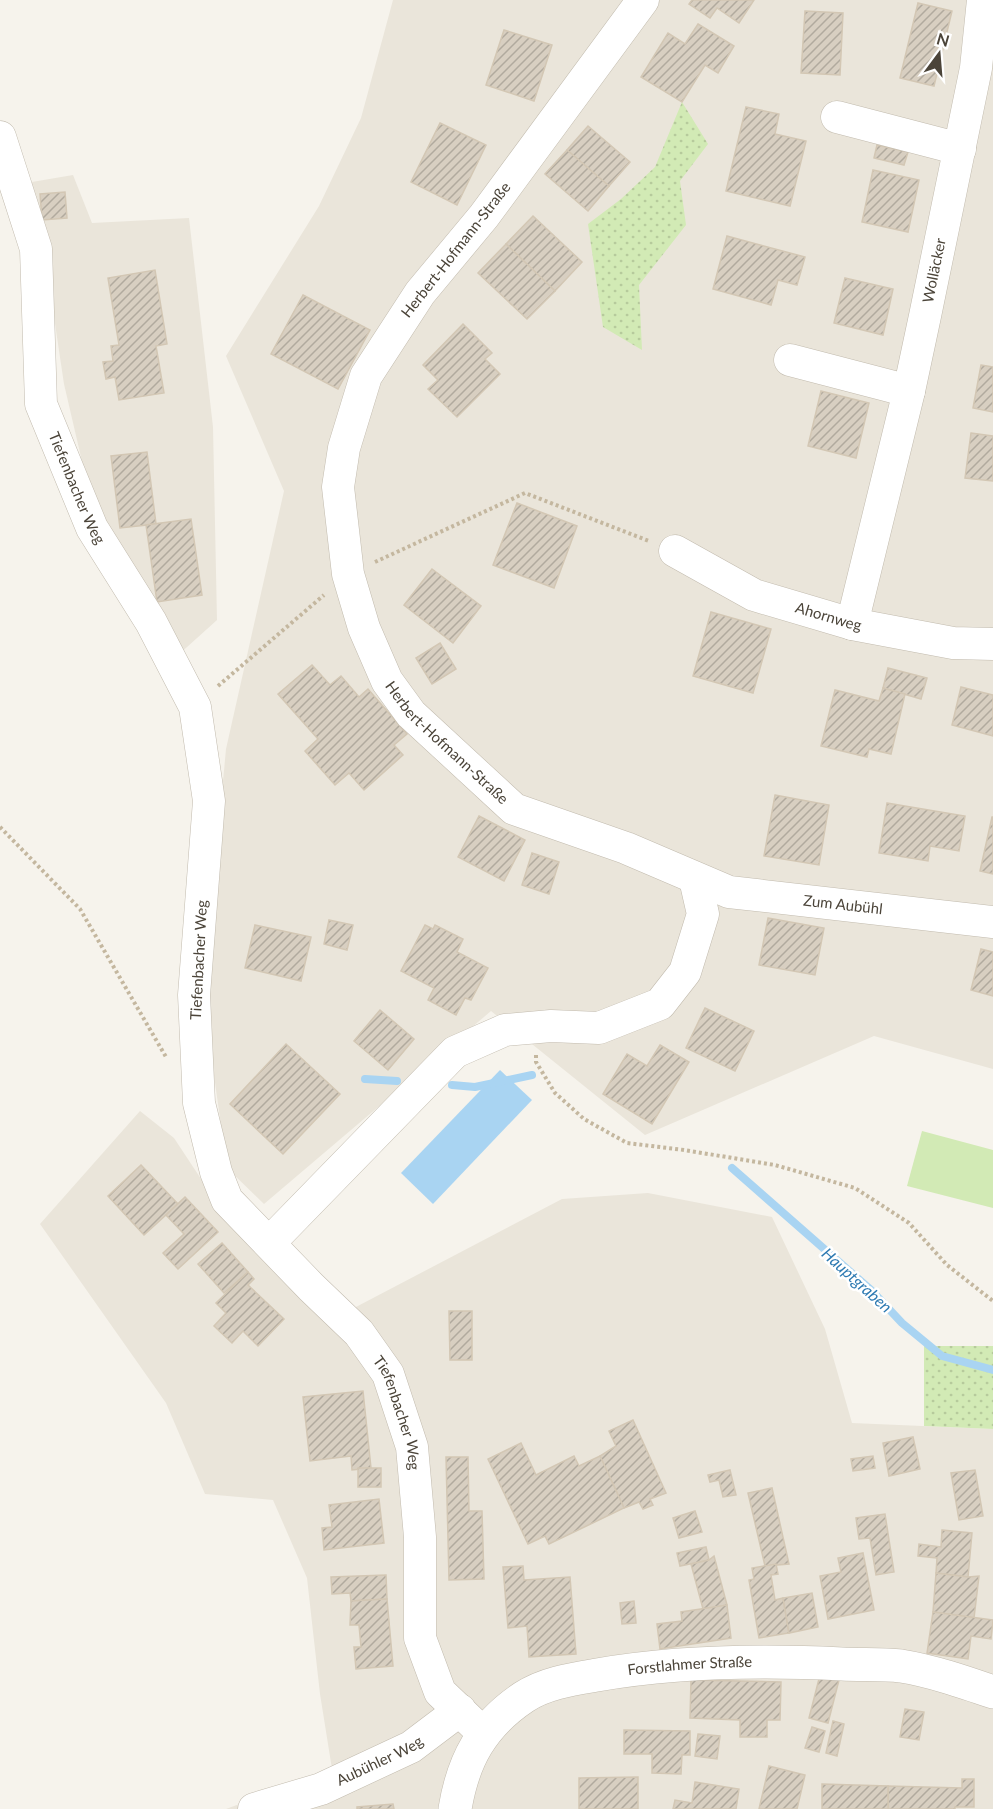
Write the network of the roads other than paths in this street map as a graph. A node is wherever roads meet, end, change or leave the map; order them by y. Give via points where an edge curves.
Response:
1 (643, 0) edge
2 (983, 0) edge
3 (837, 117) dead end
4 (0, 137) edge
5 (960, 149) junction
6 (790, 360) dead end
7 (909, 391) junction
8 (675, 551) road end
9 (852, 624) junction
10 (993, 644) edge
11 (695, 879) junction
12 (993, 922) edge
13 (270, 1242) junction
14 (993, 1692) edge
15 (460, 1710) junction
16 (484, 1734) junction
17 (254, 1809) edge
18 (455, 1809) edge

1 - 11 street, Herbert-Hofmann-Straße via 484,216 420,292 366,376 344,448 338,487 348,574 364,628 387,681 411,714 514,809 627,848
2 - 5 street, Wolläcker via 976,68
3 - 5 street
4 - 13 street, Tiefenbacher Weg via 36,249 41,404 92,528 151,622 195,706 209,801 194,995 199,1103 227,1200
5 - 7 street, Wolläcker
6 - 7 street
7 - 9 street, Wolläcker
8 - 9 street, Ahornweg via 754,595
9 - 10 street, Ahornweg via 953,643
11 - 12 street, Zum Aubühl via 729,892
11 - 13 street via 703,914 685,972 660,1004 599,1028 551,1026 505,1030 455,1052
13 - 15 street, Tiefenbacher Weg via 359,1333 388,1374 412,1447 420,1537 420,1638 440,1692
14 - 16 street, Forstlahmer Straße via 901,1666 792,1662 631,1669 565,1680 525,1696 495,1719
15 - 16 street, Tiefenbacher Weg
15 - 17 street, Aubühler Weg via 411,1747 321,1789
16 - 18 street, Forstlahmer Straße via 472,1750

